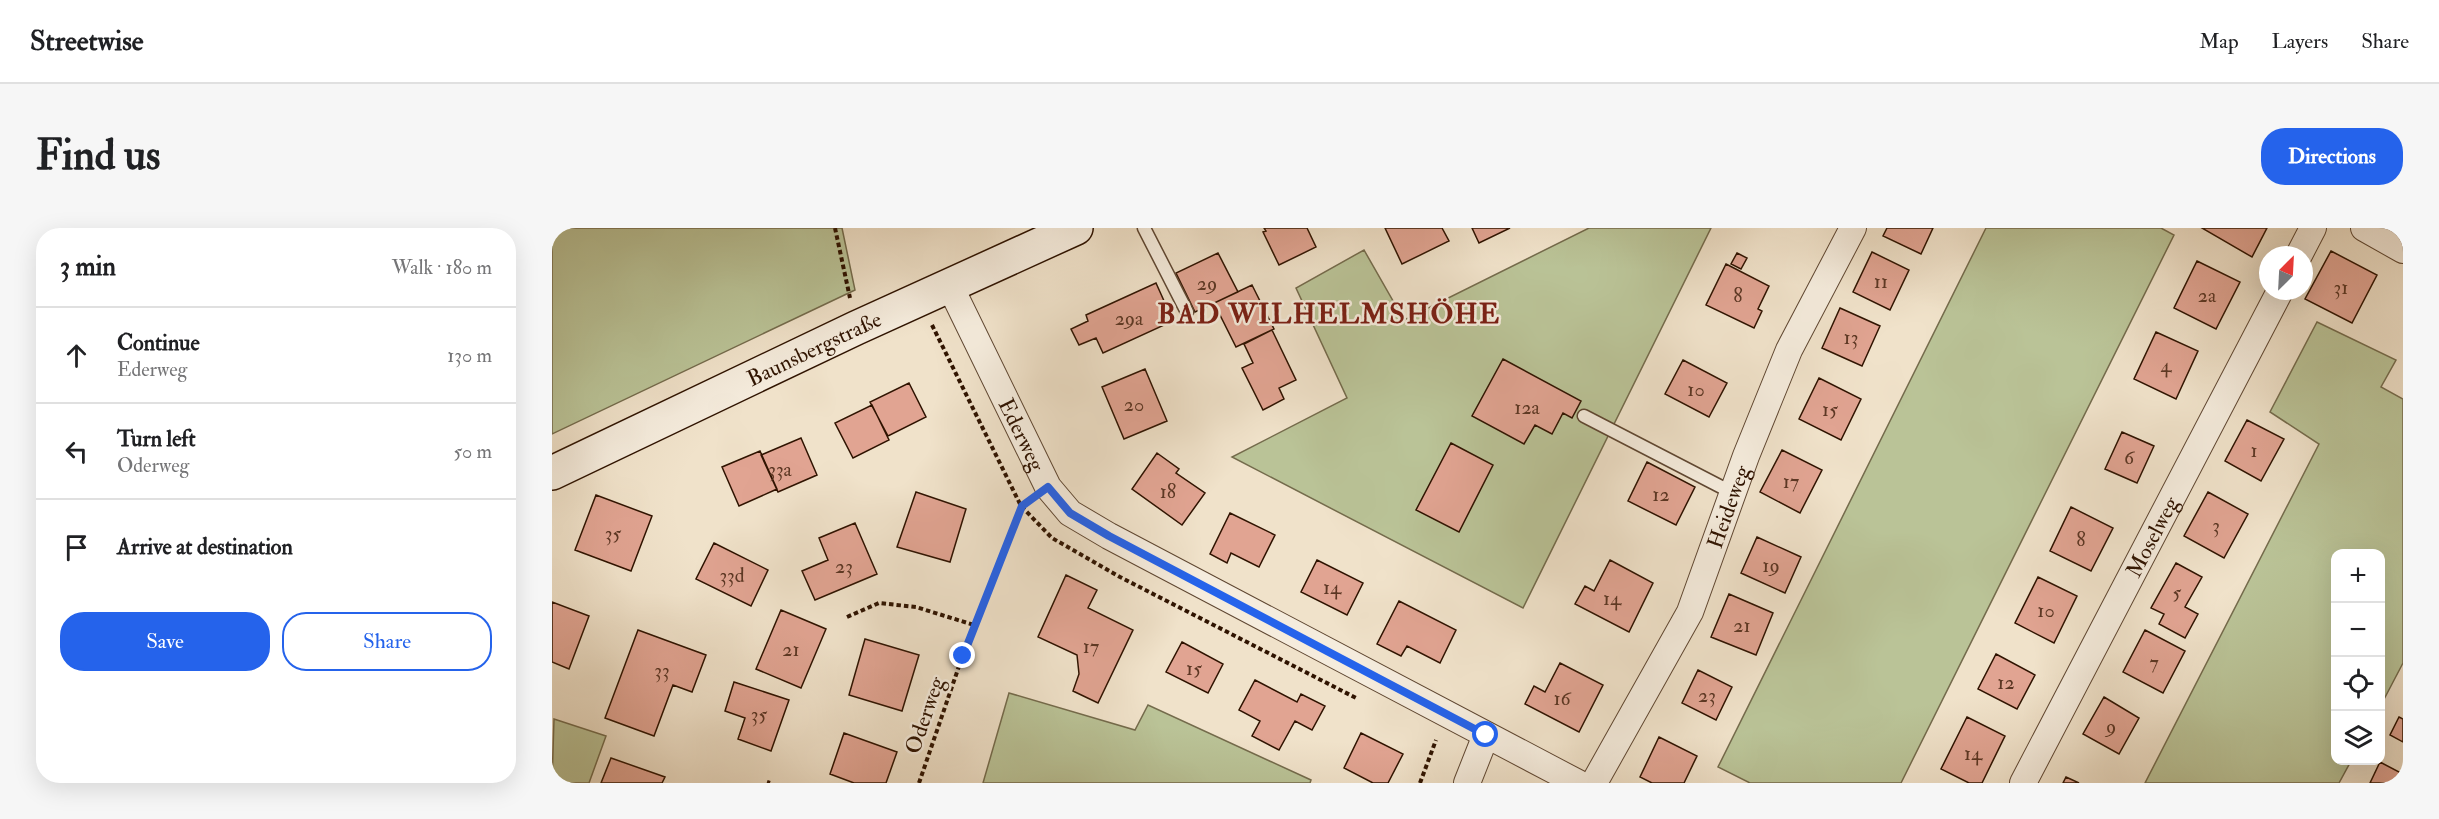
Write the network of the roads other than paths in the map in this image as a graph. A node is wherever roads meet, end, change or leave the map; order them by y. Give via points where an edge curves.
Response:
1 (1076, 228) edge
2 (1144, 228) edge
3 (1853, 228) edge
4 (2313, 228) edge
5 (2364, 228) edge
6 (2304, 246) edge
7 (2403, 250) edge
8 (950, 286) junction
9 (2275, 300) edge
10 (1187, 312) dead end
11 (1584, 416) dead end
12 (552, 473) edge
13 (1732, 494) junction
14 (1486, 735) junction
15 (1467, 783) edge
16 (1578, 783) edge
17 (1594, 783) edge
18 (2023, 783) edge

1 - 8 main road, Baunsbergstraße
2 - 10 lane
3 - 13 street, Heideweg via 1789,350
4 - 6 street
5 - 7 street
8 - 12 main road, Baunsbergstraße
8 - 14 street, Ederweg via 1048,487 1070,513
9 - 18 street, Moselweg
11 - 13 lane
13 - 17 street, Heideweg via 1689,612
14 - 15 street
14 - 16 street, Ederweg

